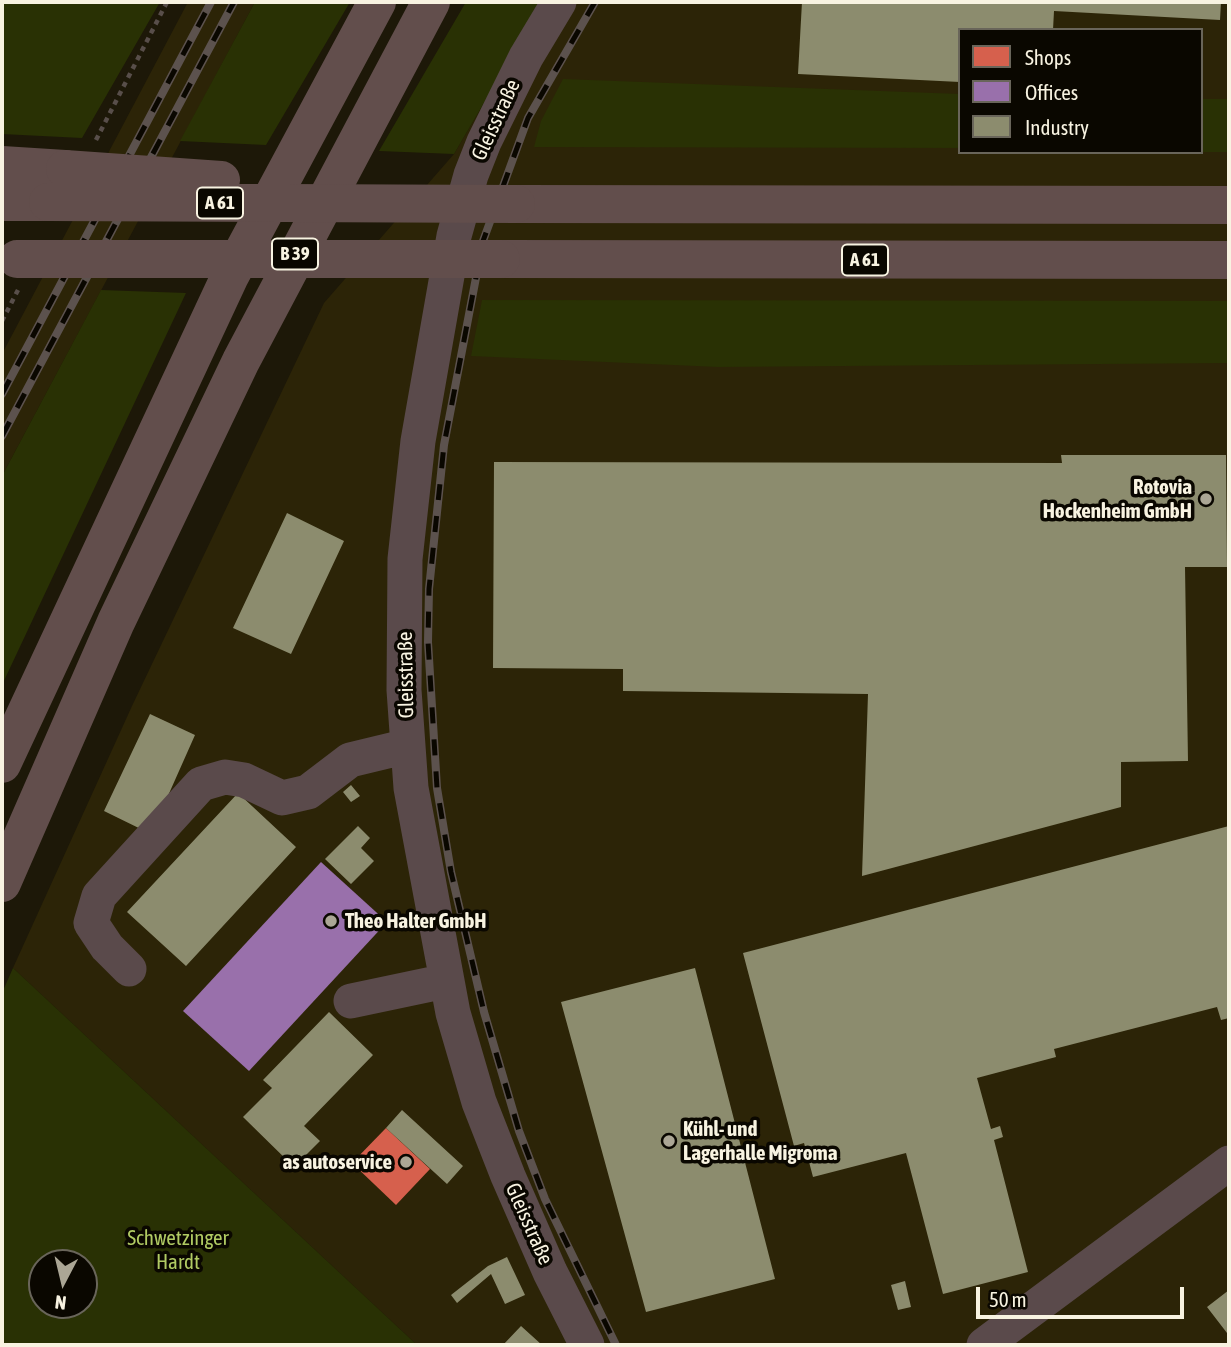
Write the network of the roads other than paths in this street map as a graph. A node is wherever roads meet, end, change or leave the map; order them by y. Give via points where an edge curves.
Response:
1 (377, 2) edge
2 (430, 2) edge
3 (559, 2) edge
4 (2, 165) edge
5 (2, 202) edge
6 (393, 205) junction
7 (1229, 205) edge
8 (10, 259) edge
9 (1229, 260) edge
10 (408, 746) junction
11 (2, 764) edge
12 (2, 883) edge
13 (129, 969) dead end
14 (446, 981) junction
15 (351, 1001) dead end
16 (1229, 1163) edge
17 (587, 1345) edge
18 (984, 1345) edge

1 - 11 highway, B 39 via 230,276
2 - 12 highway, B 39 via 235,374 116,622
3 - 10 street, Gleisstraße via 484,142 471,175 444,286 418,441 405,559
4 - 6 highway, A 61, bridge via 292,184
5 - 6 highway, A 61, bridge
6 - 7 highway, A 61, bridge
8 - 9 highway, A 61, bridge
10 - 13 street via 351,760 308,792 282,798 244,780 225,777 201,784 99,896 91,923
10 - 14 street, Gleisstraße via 411,788
14 - 15 street
14 - 17 street, Gleisstraße via 479,1102 550,1272
16 - 18 street

